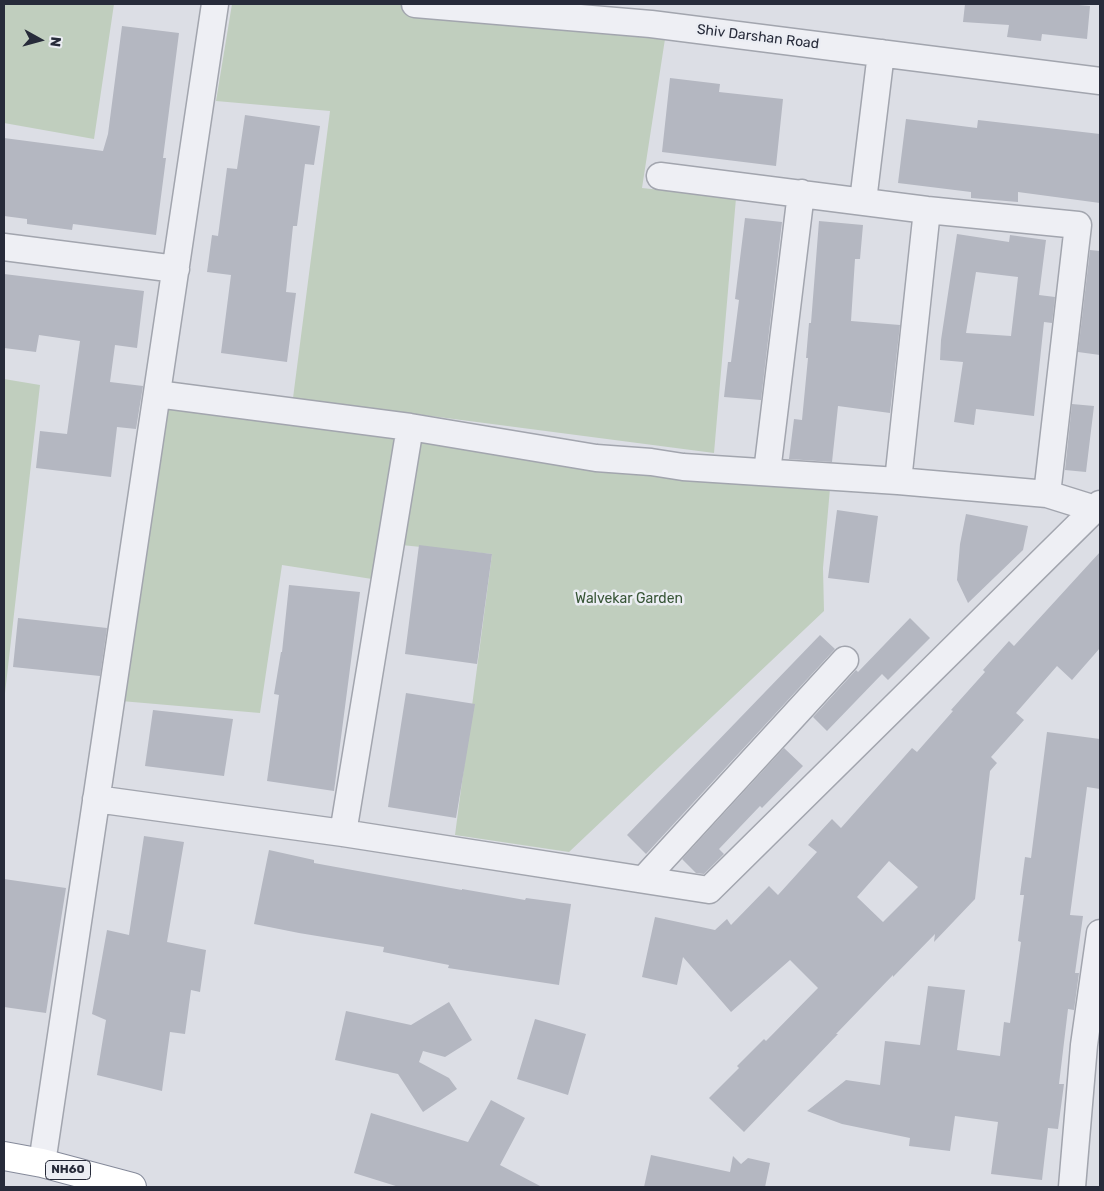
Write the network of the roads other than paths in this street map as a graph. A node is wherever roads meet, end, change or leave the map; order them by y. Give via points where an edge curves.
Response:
1 (215, 4) edge
2 (415, 4) edge
3 (651, 14) edge
4 (881, 53) junction
5 (1100, 81) edge
6 (660, 176) dead end
7 (801, 194) junction
8 (863, 202) junction
9 (927, 210) junction
10 (4, 247) edge
11 (176, 269) junction
12 (157, 394) junction
13 (410, 427) junction
14 (767, 472) junction
15 (898, 482) junction
16 (1047, 494) junction
17 (1098, 506) edge
18 (845, 660) dead end
19 (96, 799) junction
20 (343, 832) junction
21 (644, 879) junction
22 (1100, 932) edge
23 (4, 1156) edge
24 (42, 1163) junction
25 (132, 1187) edge
26 (1072, 1187) edge

1 - 11 street
2 - 3 street, Shiv Darshan Road
3 - 4 street, Shiv Darshan Road
4 - 5 street, Shiv Darshan Road
4 - 8 street
6 - 7 street
7 - 8 street
7 - 14 street
8 - 9 street
9 - 15 street
9 - 16 street via 1078,225
10 - 11 street
11 - 12 street
12 - 13 street
12 - 19 street
13 - 14 street via 596,458
13 - 20 street
14 - 15 street
15 - 16 street
16 - 17 street
17 - 21 street via 709,890
18 - 21 street
19 - 20 street
19 - 24 street
20 - 21 street
22 - 26 street via 1084,1045
23 - 24 highway, NH60
24 - 25 highway, NH60

